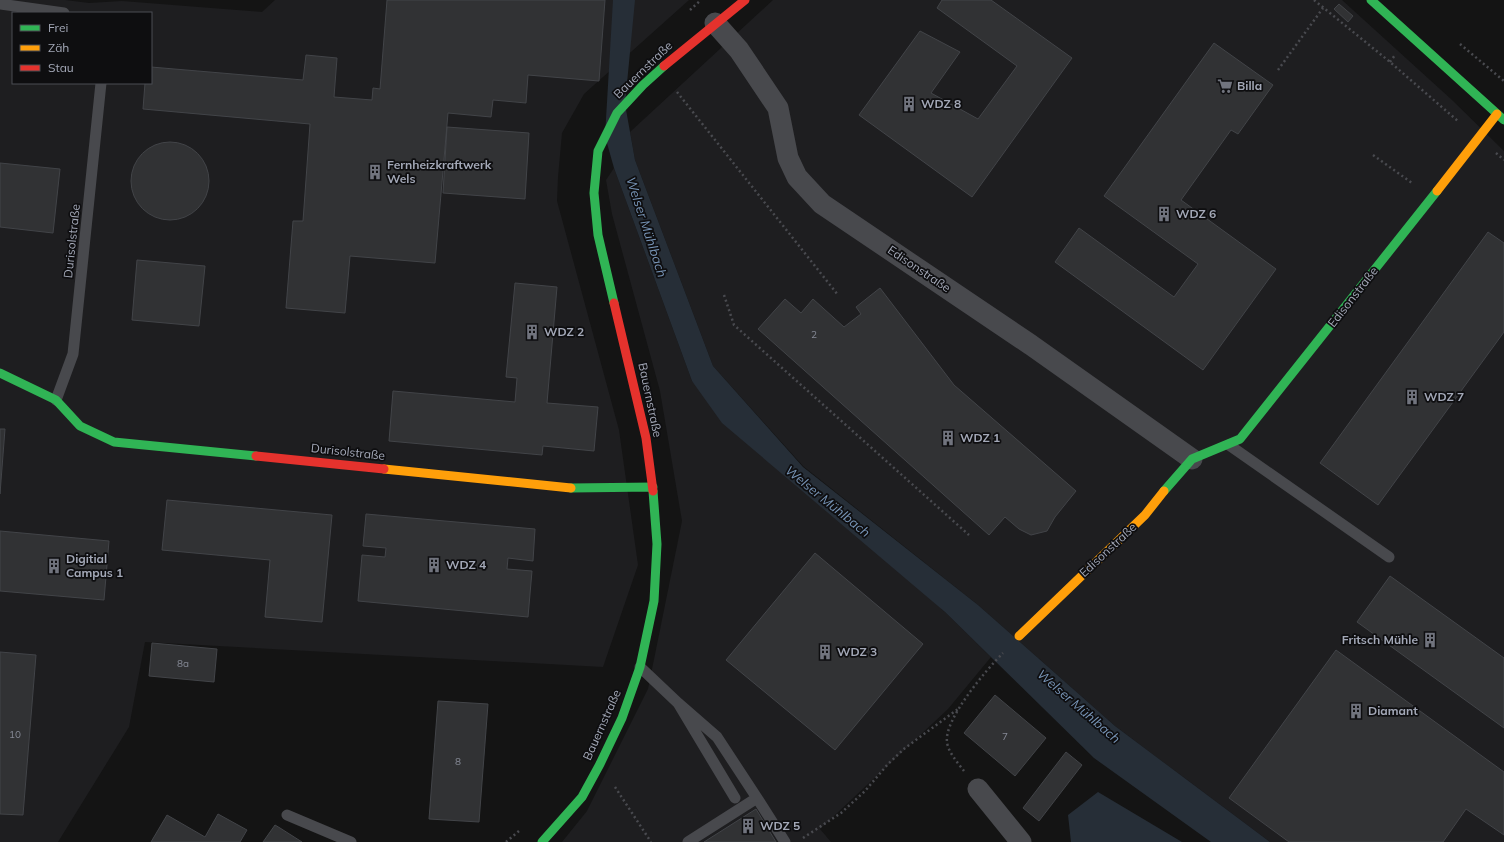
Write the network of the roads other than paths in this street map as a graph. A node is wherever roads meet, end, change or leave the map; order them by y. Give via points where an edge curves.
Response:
1 (745, 0) edge
2 (1371, 0) edge
3 (0, 4) edge
4 (57, 12) edge
5 (715, 23) junction
6 (101, 84) edge
7 (1504, 104) edge
8 (1501, 117) edge
9 (0, 373) edge
10 (56, 400) junction
11 (1229, 445) junction
12 (1192, 459) junction
13 (653, 487) junction
14 (1389, 557) dead end
15 (1019, 636) dead end
16 (640, 667) junction
17 (678, 703) junction
18 (978, 789) road end
19 (735, 798) dead end
20 (757, 798) junction
21 (287, 815) dead end
22 (351, 842) edge
23 (542, 842) edge
24 (688, 842) edge
25 (785, 842) edge
26 (1021, 842) edge

1 - 5 street, Bauernstraße
2 - 8 street
3 - 4 lane
5 - 12 street, Edisonstraße via 740,50 778,108 791,165 797,177 822,204 1031,345
5 - 13 street, Bauernstraße via 643,85 617,113 598,151 594,193 598,235 646,438
6 - 10 lane, Durisolstraße via 73,354
7 - 8 lane
8 - 11 street, Edisonstraße via 1478,138 1240,439
9 - 10 street, Durisolstraße
10 - 13 street, Durisolstraße via 80,426 114,442 575,488
11 - 12 street, Edisonstraße
11 - 14 lane
12 - 15 street, Edisonstraße via 1146,515
13 - 16 street, Bauernstraße via 657,544 654,601
16 - 17 lane
16 - 23 street, Bauernstraße via 622,718 582,797
17 - 19 lane
17 - 20 lane via 717,737
18 - 26 street
20 - 24 lane
20 - 25 lane
21 - 22 lane

